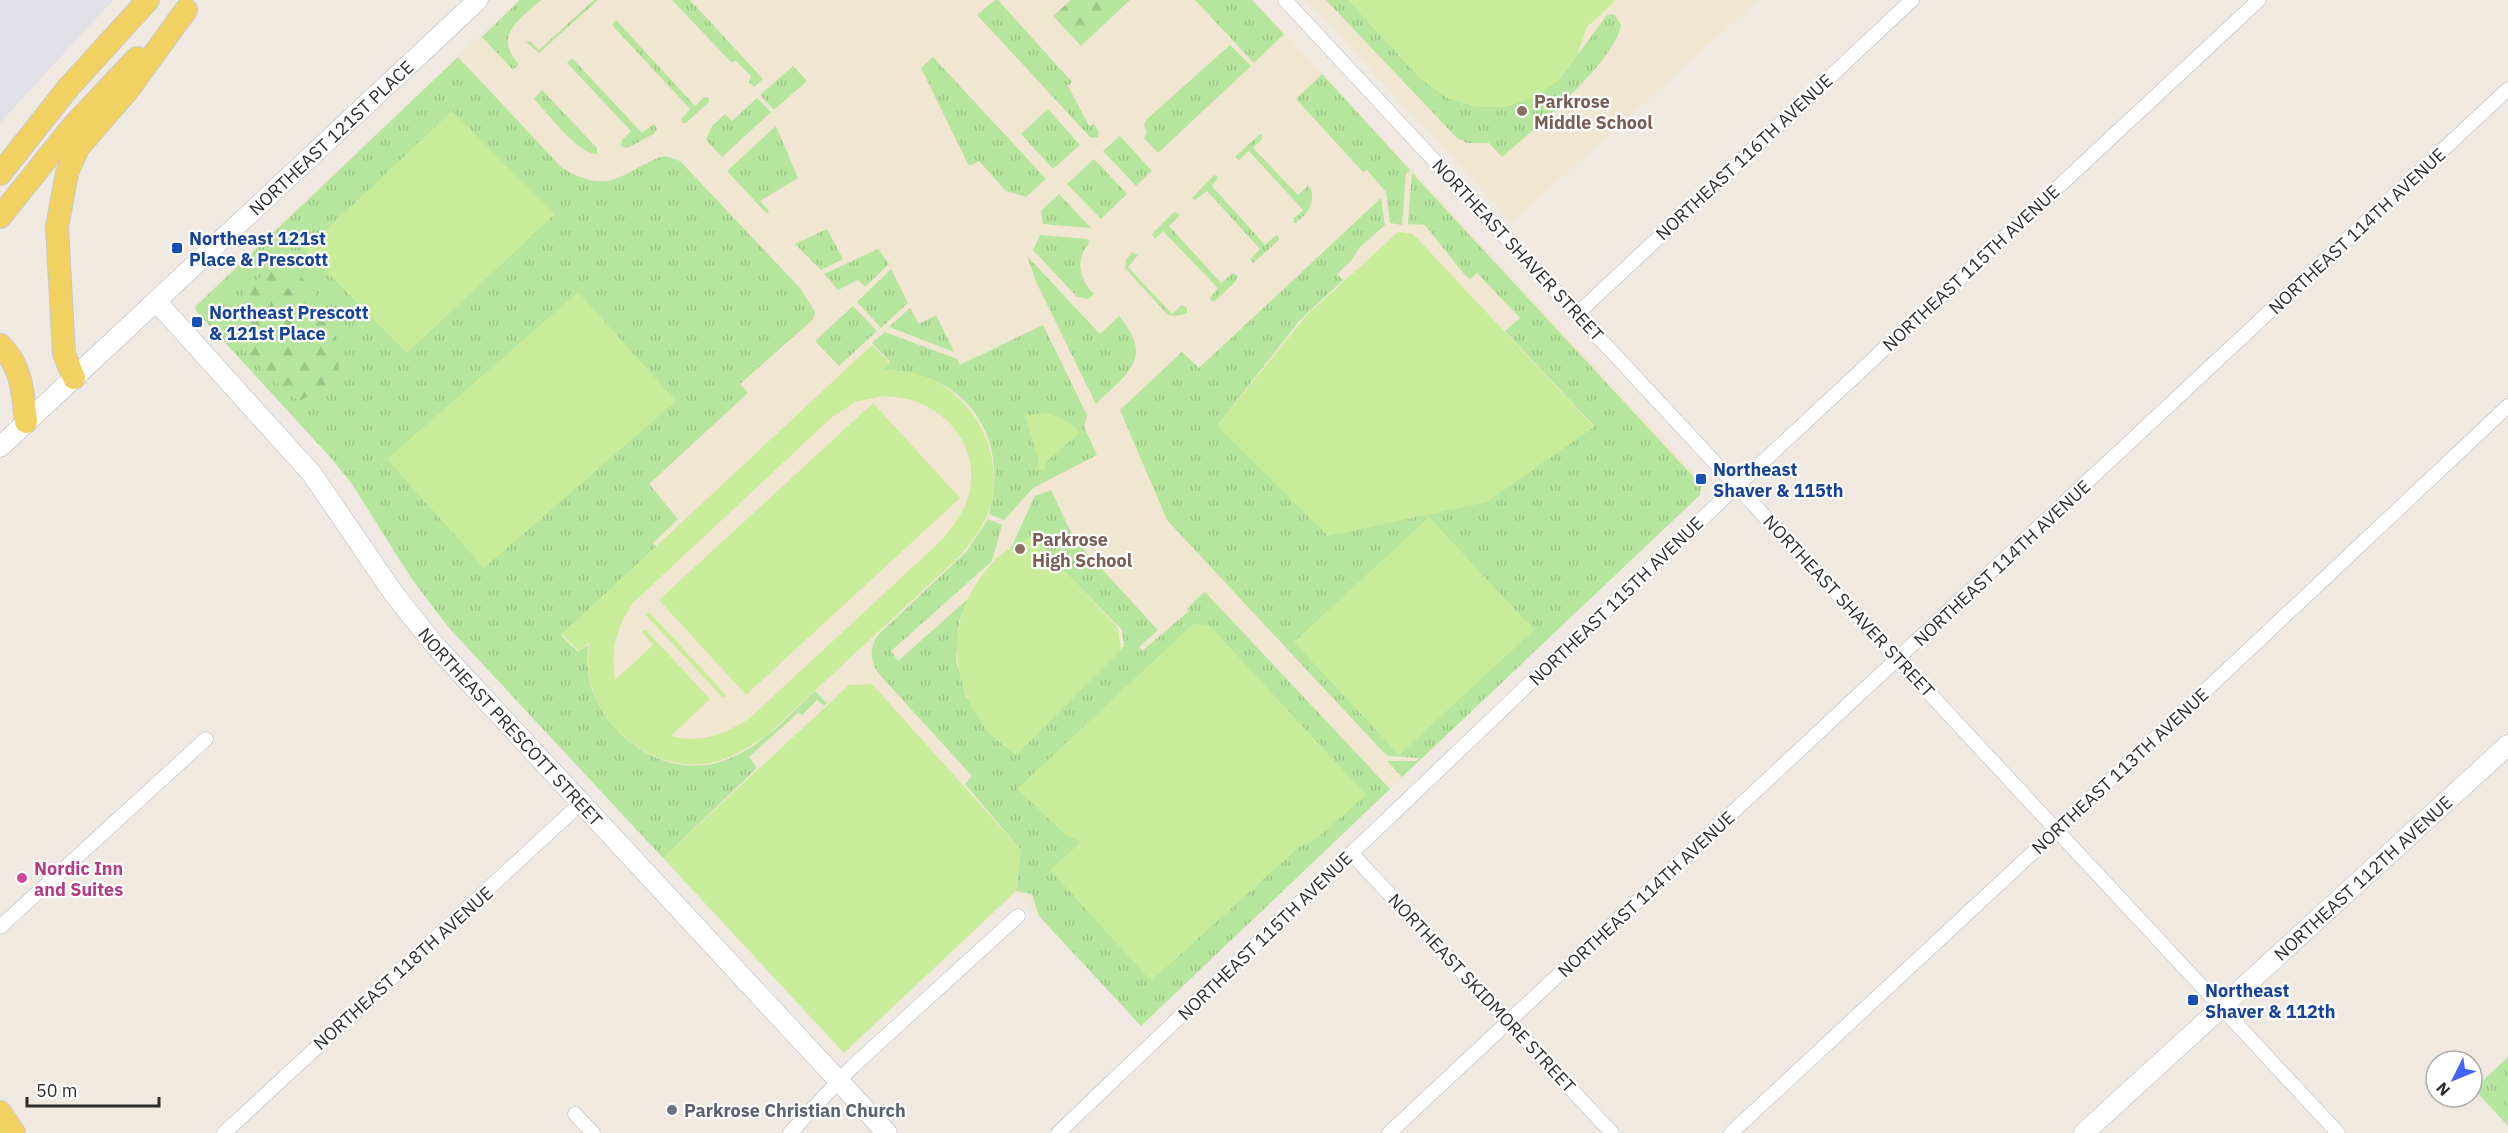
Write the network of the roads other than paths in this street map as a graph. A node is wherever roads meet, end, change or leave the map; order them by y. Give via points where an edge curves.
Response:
1 (148, 0) edge
2 (478, 0) edge
3 (1285, 0) edge
4 (1912, 0) edge
5 (2259, 0) edge
6 (191, 5) edge
7 (2508, 89) edge
8 (0, 174) edge
9 (0, 217) edge
10 (156, 301) junction
11 (1577, 314) junction
12 (0, 345) edge
13 (74, 378) junction
14 (2508, 406) edge
15 (26, 422) junction
16 (0, 447) edge
17 (1738, 485) junction
18 (1899, 660) junction
19 (206, 739) dead end
20 (2508, 745) edge
21 (581, 803) junction
22 (2056, 831) junction
23 (1351, 854) junction
24 (1018, 916) dead end
25 (0, 927) edge
26 (2221, 1008) junction
27 (1509, 1022) junction
28 (839, 1081) junction
29 (0, 1112) edge
30 (575, 1114) dead end
31 (14, 1133) edge
32 (224, 1133) edge
33 (593, 1133) edge
34 (790, 1133) edge
35 (887, 1133) edge
36 (1058, 1133) edge
37 (1389, 1133) edge
38 (1612, 1133) edge
39 (1731, 1133) edge
40 (2084, 1133) edge
41 (2338, 1133) edge

1 - 8 main road via 68,88
2 - 10 street, NORTHEAST 121ST PLACE
3 - 11 street, NORTHEAST SHAVER STREET
4 - 11 street, NORTHEAST 116TH AVENUE
5 - 17 street, NORTHEAST 115TH AVENUE
6 - 9 main road via 94,102
6 - 13 main road via 128,90 78,148 67,173 57,227 64,354
7 - 18 street, NORTHEAST 114TH AVENUE
10 - 13 street, NORTHEAST 121ST PLACE
10 - 21 street, NORTHEAST PRESCOTT STREET via 312,474 413,619
11 - 17 street, NORTHEAST SHAVER STREET
12 - 15 main road via 19,372
13 - 15 street, NORTHEAST 121ST PLACE
14 - 22 street, NORTHEAST 113TH AVENUE
15 - 16 street, NORTHEAST 121ST PLACE
17 - 18 street, NORTHEAST SHAVER STREET
17 - 23 street, NORTHEAST 115TH AVENUE
18 - 22 street, NORTHEAST SHAVER STREET
18 - 27 street, NORTHEAST 114TH AVENUE
19 - 25 street
20 - 26 street, NORTHEAST 112TH AVENUE
21 - 28 street, NORTHEAST PRESCOTT STREET
21 - 32 street, NORTHEAST 118TH AVENUE
22 - 26 street, NORTHEAST SHAVER STREET
22 - 39 street, NORTHEAST 113TH AVENUE
23 - 27 street, NORTHEAST SKIDMORE STREET
23 - 36 street, NORTHEAST 115TH AVENUE
24 - 28 street
26 - 40 street, NORTHEAST 112TH AVENUE
26 - 41 street, NORTHEAST SHAVER STREET
27 - 37 street, NORTHEAST 114TH AVENUE
27 - 38 street, NORTHEAST SKIDMORE STREET
28 - 34 street
28 - 35 street, NORTHEAST PRESCOTT STREET
29 - 31 main road
30 - 33 street

